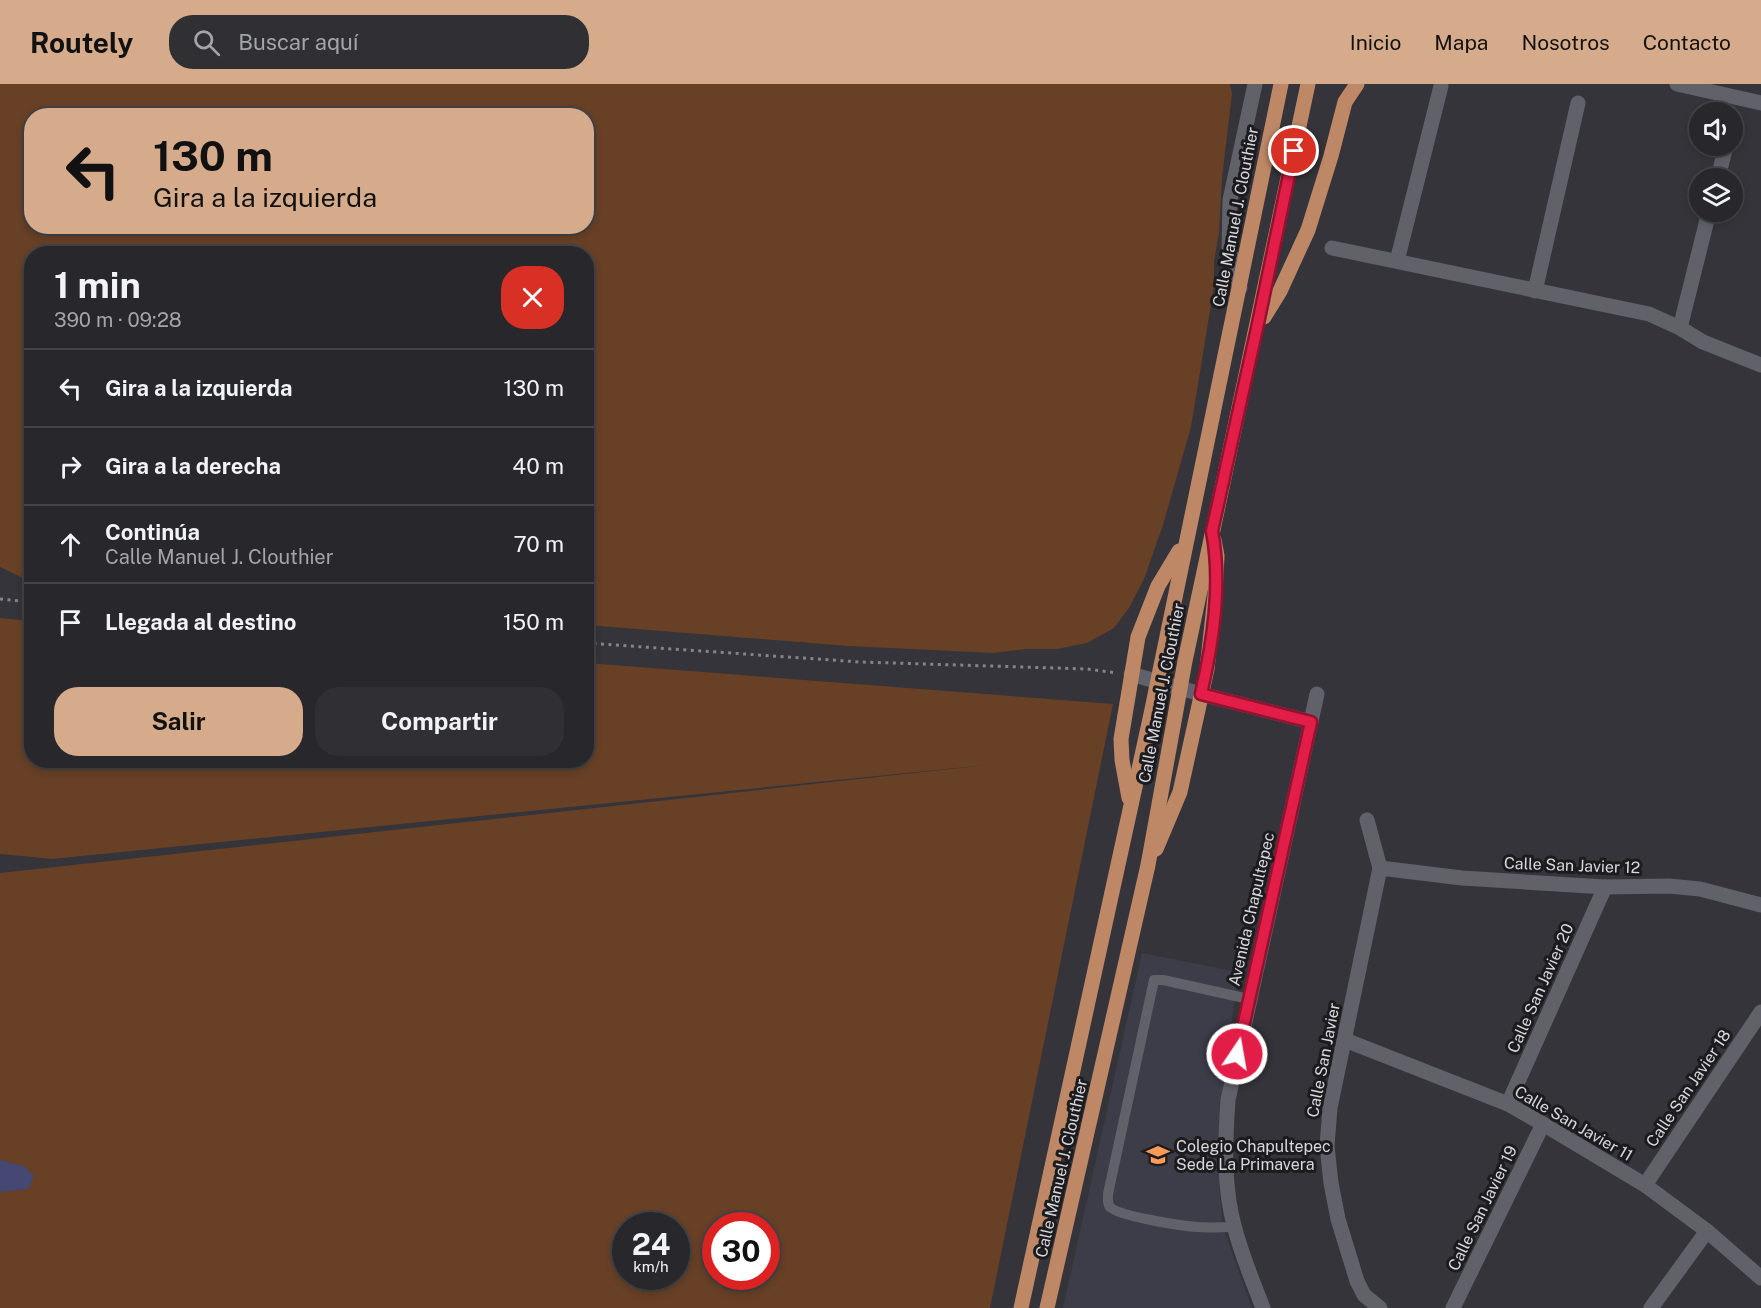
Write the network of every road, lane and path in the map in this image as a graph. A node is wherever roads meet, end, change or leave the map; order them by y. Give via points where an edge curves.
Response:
1 (1255, 84) edge
2 (1281, 84) edge
3 (1308, 84) edge
4 (1357, 84) edge
5 (1677, 84) edge
6 (1442, 86) dead end
7 (1578, 103) dead end
8 (1761, 103) edge
9 (1706, 222) edge
10 (1332, 248) dead end
11 (1397, 261) junction
12 (1240, 288) junction
13 (1535, 291) junction
14 (1257, 328) junction
15 (1680, 328) junction
16 (1761, 365) edge
17 (1212, 531) junction
18 (1185, 541) junction
19 (2, 598) edge
20 (24, 601) edge
21 (594, 644) edge
22 (1131, 674) junction
23 (1201, 694) junction
24 (1317, 694) dead end
25 (1311, 722) junction
26 (1130, 806) junction
27 (1367, 820) dead end
28 (1148, 865) junction
29 (1380, 868) junction
30 (1605, 887) junction
31 (1761, 905) edge
32 (1249, 999) junction
33 (1761, 1012) edge
34 (1345, 1040) junction
35 (1508, 1104) junction
36 (1543, 1124) junction
37 (1645, 1185) junction
38 (1234, 1227) junction
39 (1707, 1231) junction
40 (1761, 1278) edge
41 (1376, 1306) edge
42 (1021, 1308) edge
43 (1047, 1308) edge
44 (1263, 1308) edge
45 (1453, 1308) edge
46 (1651, 1308) edge

1 - 12 street via 1230,209 1229,248
2 - 12 main road, Calle Manuel J. Clouthier
3 - 14 main road, Calle Manuel J. Clouthier
4 - 14 main road via 1346,102 1308,230 1280,291
5 - 8 street
6 - 11 street
7 - 13 street
9 - 15 street
10 - 11 street
11 - 13 street
12 - 18 main road, Calle Manuel J. Clouthier
13 - 15 street via 1649,314
14 - 17 main road, Calle Manuel J. Clouthier
15 - 16 street via 1703,342
17 - 23 main road via 1217,556 1215,596
17 - 28 main road, Calle Manuel J. Clouthier
18 - 22 main road via 1147,612
18 - 26 main road, Calle Manuel J. Clouthier
19 - 20 path
21 - 22 path via 860,662 1087,669
22 - 23 street
22 - 26 main road via 1121,739
23 - 25 street
23 - 28 main road via 1180,792
24 - 25 street, Avenida Chapultepec
25 - 32 street, Avenida Chapultepec
26 - 42 main road, Calle Manuel J. Clouthier
27 - 29 street, Calle San Javier
28 - 43 main road, Calle Manuel J. Clouthier
29 - 30 street, Calle San Javier 12 via 1427,875
29 - 34 street, Calle San Javier
30 - 31 street, Calle San Javier 12 via 1700,889
30 - 35 street, Calle San Javier 20
32 - 38 street, Avenida Chapultepec via 1228,1100 1225,1149
32 - 38 lane via 1154,980 1108,1194 1111,1208 1118,1212 1197,1227
33 - 37 street, Calle San Javier 18
34 - 35 street, Calle San Javier 11
34 - 41 street, Calle San Javier via 1330,1108 1330,1183 1357,1281
35 - 36 street, Calle San Javier 11
36 - 37 street, Calle San Javier 11
36 - 45 street, Calle San Javier 19
37 - 39 street, Calle San Javier 11
38 - 44 street, Avenida Chapultepec
39 - 40 street, Calle San Javier 11
39 - 46 street

